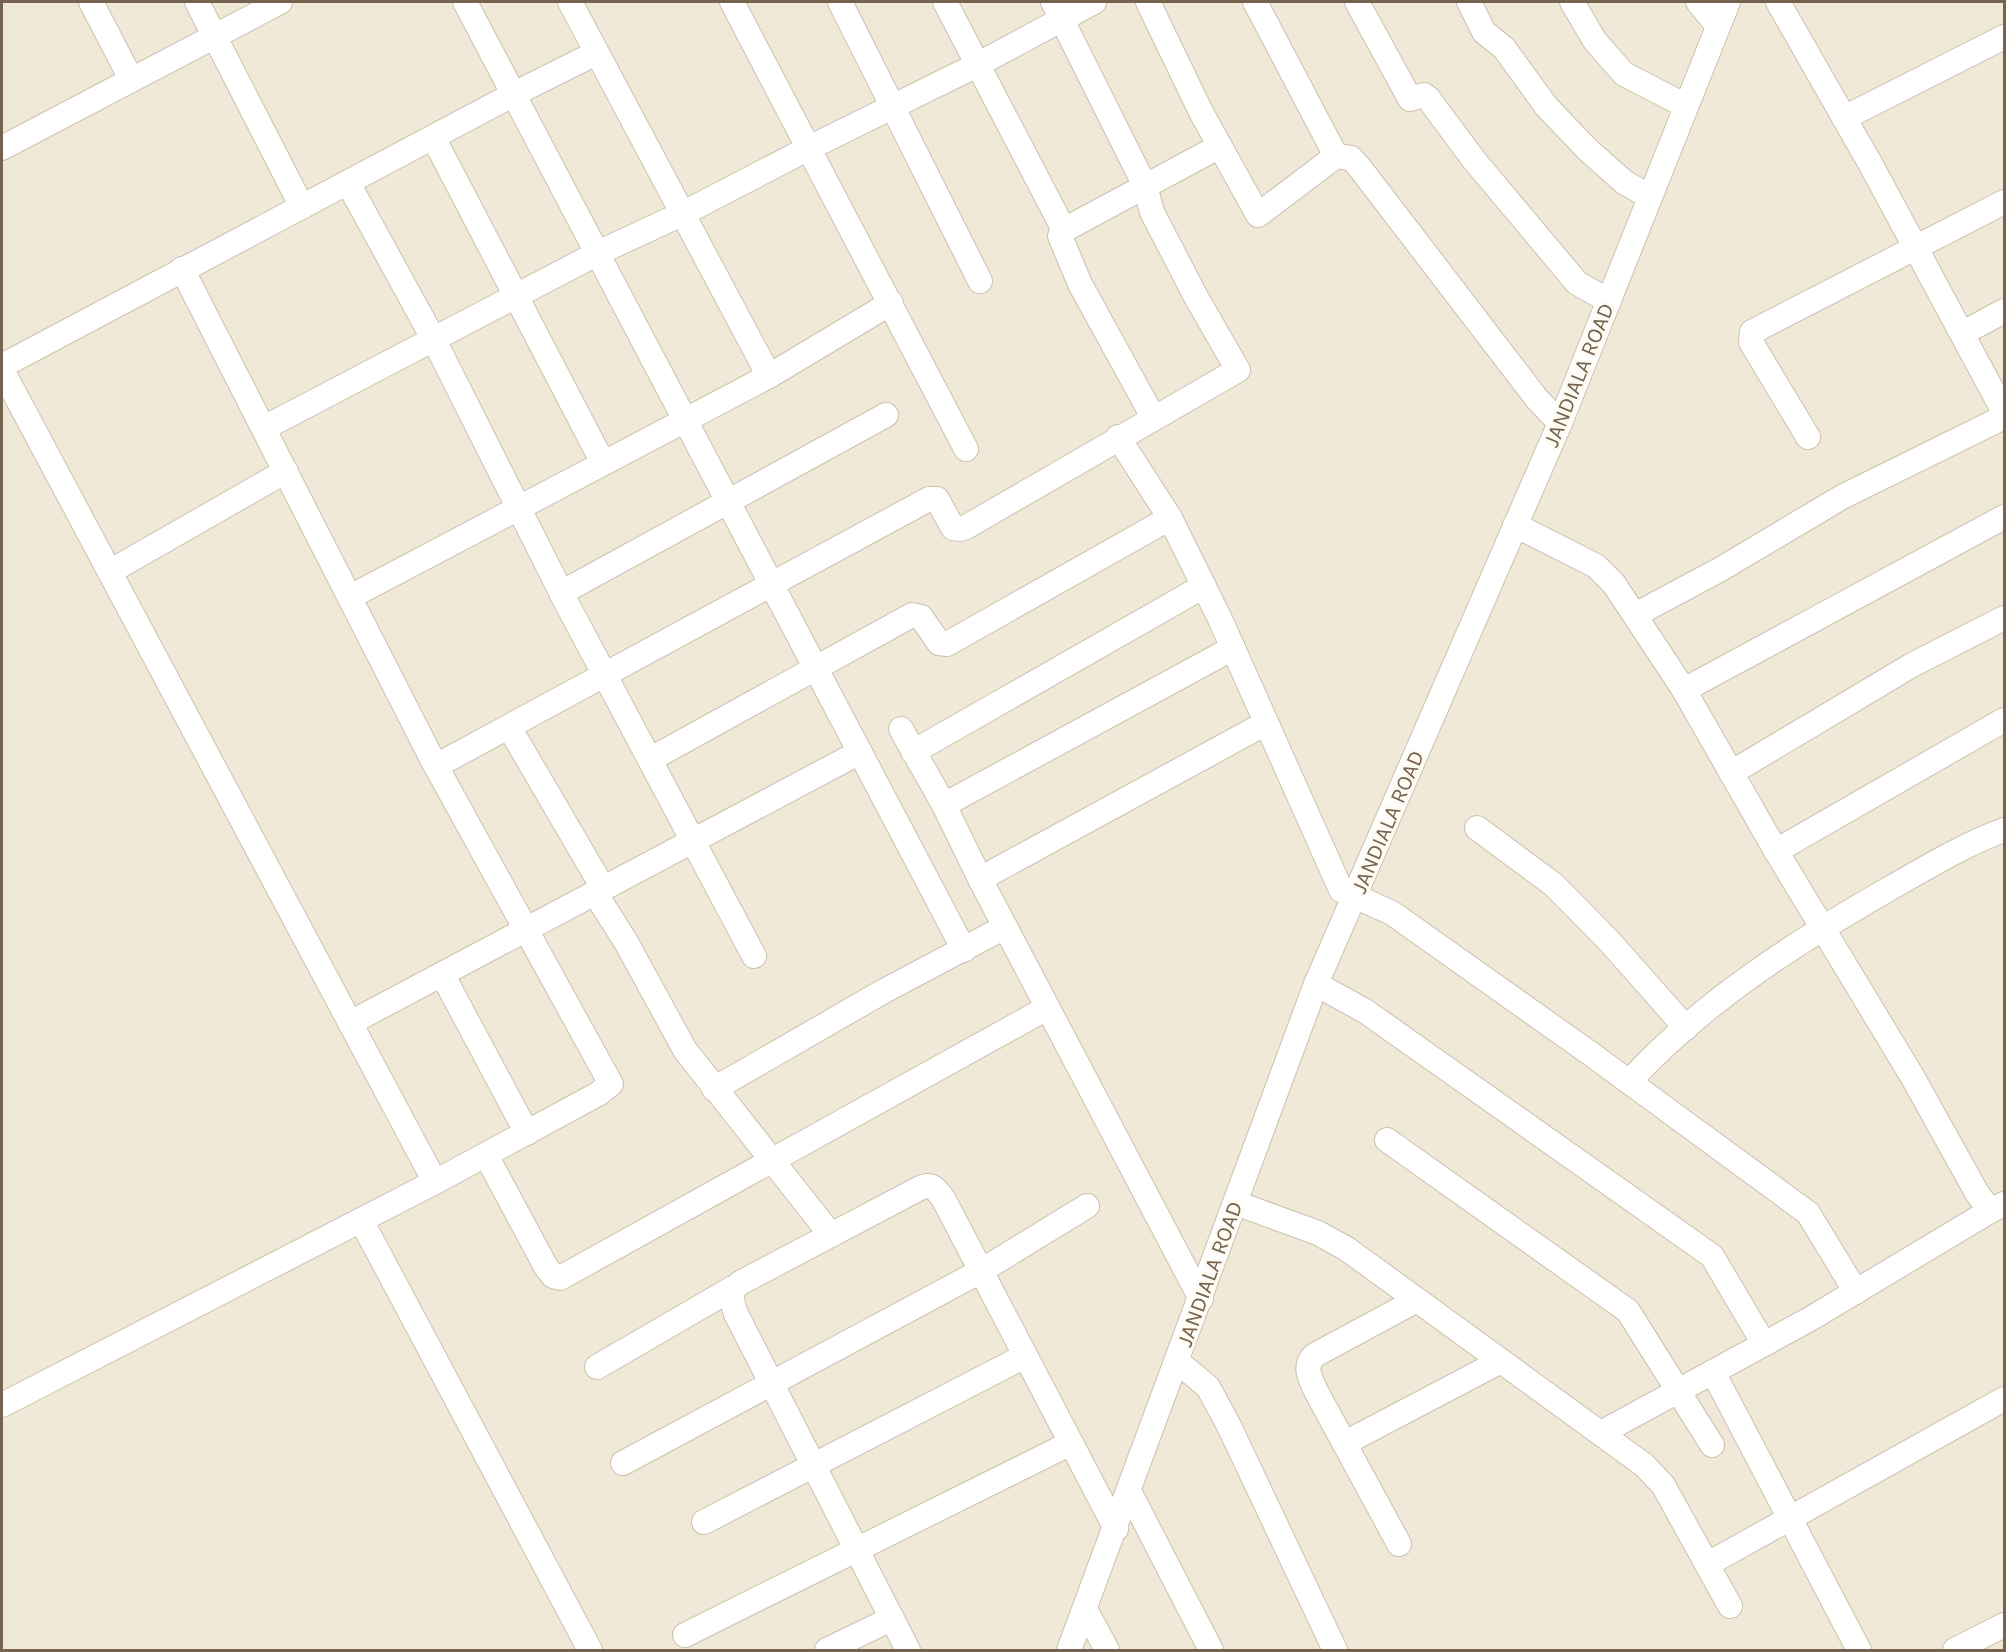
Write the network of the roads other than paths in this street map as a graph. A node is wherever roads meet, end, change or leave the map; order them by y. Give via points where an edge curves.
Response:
1 (91, 2) edge
2 (197, 2) edge
3 (280, 2) edge
4 (465, 2) edge
5 (570, 2) edge
6 (732, 2) edge
7 (840, 2) edge
8 (945, 2) edge
9 (1094, 2) edge
10 (1148, 2) edge
11 (1255, 2) edge
12 (1357, 2) edge
13 (1468, 2) edge
14 (1572, 2) edge
15 (1698, 2) edge
16 (1728, 2) edge
17 (1778, 2) edge
18 (1057, 10) edge
19 (1718, 26) junction
20 (215, 35) junction
21 (2004, 37) edge
22 (597, 53) junction
23 (977, 65) junction
24 (131, 79) junction
25 (514, 94) junction
26 (894, 106) junction
27 (1686, 106) junction
28 (1844, 118) junction
29 (433, 137) junction
30 (1220, 146) junction
31 (2, 148) edge
32 (809, 148) junction
33 (1336, 156) junction
34 (348, 183) junction
35 (1145, 186) junction
36 (1650, 198) junction
37 (2004, 202) edge
38 (302, 207) junction
39 (684, 213) junction
40 (1064, 230) junction
41 (1917, 247) junction
42 (598, 253) junction
43 (182, 269) junction
44 (980, 281) dead end
45 (515, 297) junction
46 (1609, 301) junction
47 (891, 303) junction
48 (2004, 311) edge
49 (1963, 333) junction
50 (434, 340) junction
51 (2, 368) edge
52 (769, 376) junction
53 (2004, 412) edge
54 (886, 415) dead end
55 (1153, 417) junction
56 (2004, 417) edge
57 (686, 420) junction
58 (1560, 423) junction
59 (264, 428) junction
60 (1118, 437) junction
61 (1808, 437) dead end
62 (966, 449) dead end
63 (603, 463) junction
64 (286, 471) junction
65 (729, 501) junction
66 (519, 508) junction
67 (2004, 517) edge
68 (1170, 518) junction
69 (1515, 525) junction
70 (111, 571) junction
71 (773, 585) junction
72 (1204, 586) junction
73 (561, 593) junction
74 (350, 597) junction
75 (1635, 615) junction
76 (2004, 618) edge
77 (1233, 648) junction
78 (815, 667) junction
79 (606, 675) junction
80 (1684, 690) junction
81 (2004, 720) edge
82 (1266, 723) junction
83 (509, 727) junction
84 (901, 729) dead end
85 (860, 752) junction
86 (913, 752) junction
87 (651, 759) junction
88 (436, 766) junction
89 (1731, 773) junction
90 (944, 805) junction
91 (1477, 828) dead end
92 (2004, 830) edge
93 (694, 841) junction
94 (1776, 851) junction
95 (980, 879) junction
96 (599, 890) junction
97 (1355, 898) junction
98 (1005, 927) junction
99 (1823, 927) junction
100 (527, 928) junction
101 (964, 950) junction
102 (754, 956) dead end
103 (442, 974) junction
104 (1316, 984) junction
105 (1047, 1008) junction
106 (351, 1023) junction
107 (1686, 1028) junction
108 (1629, 1082) junction
109 (714, 1089) junction
110 (527, 1132) junction
111 (1387, 1140) dead end
112 (486, 1155) junction
113 (772, 1161) junction
114 (435, 1182) junction
115 (1236, 1203) junction
116 (1087, 1206) dead end
117 (1997, 1207) edge
118 (361, 1220) junction
119 (831, 1235) junction
120 (981, 1271) junction
121 (733, 1288) junction
122 (1856, 1292) junction
123 (1201, 1299) junction
124 (1417, 1300) junction
125 (1764, 1344) junction
126 (1025, 1356) junction
127 (1502, 1361) junction
128 (1178, 1362) junction
129 (597, 1367) dead end
130 (1713, 1372) junction
131 (770, 1384) junction
132 (1680, 1391) junction
133 (2004, 1399) edge
134 (2, 1405) edge
135 (1601, 1433) junction
136 (1071, 1443) junction
137 (1345, 1443) junction
138 (1712, 1445) dead end
139 (623, 1463) dead end
140 (812, 1466) junction
141 (1129, 1491) junction
142 (1789, 1519) junction
143 (704, 1522) dead end
144 (1116, 1529) junction
145 (1399, 1544) dead end
146 (856, 1550) junction
147 (1708, 1564) junction
148 (1730, 1606) dead end
149 (1085, 1608) junction
150 (891, 1619) junction
151 (2004, 1625) edge
152 (685, 1635) dead end
153 (590, 1650) edge
154 (827, 1650) edge
155 (908, 1650) edge
156 (1069, 1650) edge
157 (1107, 1650) edge
158 (1211, 1650) edge
159 (1335, 1650) edge
160 (1859, 1650) edge
161 (1955, 1650) edge

1 - 24 street
2 - 20 street
3 - 20 street
4 - 25 street
5 - 22 street
6 - 32 street
7 - 26 street
8 - 23 street
9 - 18 street
10 - 30 street
11 - 33 street
12 - 46 street via 1410,99 1424,95 1428,98 1474,160 1577,283
13 - 36 street via 1484,32 1504,48 1546,106 1617,175
14 - 27 street via 1600,48 1624,74
15 - 19 street
16 - 19 street, JANDIALA ROAD
17 - 28 street
18 - 23 street
18 - 35 street
19 - 27 street, JANDIALA ROAD
20 - 24 street
20 - 38 street
21 - 28 street
22 - 25 street
22 - 39 street
23 - 26 street
23 - 40 street
24 - 31 street
25 - 29 street
25 - 42 street
26 - 32 street
26 - 44 street
27 - 36 street, JANDIALA ROAD
28 - 41 street
29 - 34 street
29 - 45 street
30 - 33 street via 1258,215
30 - 35 street
32 - 39 street
32 - 47 street
33 - 58 street via 1351,158 1360,168 1537,399
34 - 38 street
34 - 50 street
35 - 40 street
35 - 55 street via 1152,212 1238,370
36 - 46 street, JANDIALA ROAD
37 - 41 street
38 - 43 street
39 - 42 street
39 - 52 street
40 - 55 street via 1061,241 1080,284
41 - 49 street
41 - 61 street via 1750,334 1751,342
42 - 45 street
42 - 57 street
43 - 51 street
43 - 59 street
45 - 50 street
45 - 63 street
46 - 58 street, JANDIALA ROAD
47 - 52 street
47 - 62 street
48 - 49 street
49 - 53 street
50 - 59 street
50 - 66 street
51 - 70 street
52 - 57 street
54 - 65 street
55 - 60 street
56 - 75 street via 1842,498
57 - 63 street
57 - 65 street
58 - 69 street, JANDIALA ROAD
59 - 64 street
60 - 68 street
60 - 71 street via 960,530 953,528 937,499 929,499
63 - 66 street
64 - 70 street
64 - 74 street
65 - 71 street
65 - 73 street
66 - 73 street
66 - 74 street
67 - 80 street
68 - 72 street
68 - 78 street via 947,644 939,643 921,617 912,615
69 - 75 street via 1596,566
69 - 97 street, JANDIALA ROAD
70 - 106 street
71 - 78 street
71 - 79 street
72 - 77 street
72 - 86 street
73 - 79 street
74 - 88 street
75 - 80 street
76 - 89 street via 1912,665
77 - 82 street
77 - 90 street
78 - 85 street
78 - 87 street
79 - 83 street
79 - 87 street
80 - 89 street
81 - 94 street
82 - 95 street
82 - 97 street via 1341,890
83 - 88 street
83 - 96 street
84 - 86 street
85 - 93 street
85 - 101 street
86 - 90 street
87 - 93 street
88 - 100 street
89 - 94 street
90 - 95 street
91 - 107 street via 1554,885
92 - 99 street via 1968,844
93 - 96 street
93 - 102 street
94 - 99 street
95 - 98 street
96 - 100 street
96 - 109 street via 685,1050
97 - 104 street, JANDIALA ROAD
97 - 108 street via 1392,913
98 - 101 street
98 - 105 street
99 - 107 street
99 - 117 street
100 - 103 street
100 - 110 street via 611,1084
101 - 109 street via 884,991
103 - 106 street
103 - 110 street
104 - 115 street, JANDIALA ROAD
104 - 125 street via 1365,1011 1712,1256
105 - 113 street
105 - 123 street
106 - 114 street
107 - 108 street
108 - 122 street via 1808,1214
109 - 113 street
110 - 112 street
111 - 132 street via 1628,1311
112 - 113 street via 546,1267 557,1279
112 - 114 street
113 - 119 street
114 - 118 street
115 - 123 street, JANDIALA ROAD
115 - 124 street via 1318,1233 1347,1249
116 - 120 street
117 - 122 street
118 - 134 street
118 - 153 street
119 - 120 street via 927,1185 934,1187 944,1200
119 - 121 street
120 - 126 street
120 - 131 street
121 - 129 street
121 - 131 street via 731,1299 736,1314
122 - 125 street
123 - 128 street, JANDIALA ROAD
124 - 127 street
124 - 137 street via 1308,1362 1310,1377
125 - 130 street
126 - 136 street
126 - 140 street
127 - 135 street
127 - 137 street
128 - 141 street, JANDIALA ROAD
128 - 159 street via 1208,1387 1230,1426
130 - 132 street
130 - 142 street
131 - 139 street
131 - 140 street
132 - 135 street
132 - 138 street
133 - 142 street
135 - 147 street via 1664,1485
136 - 144 street
136 - 146 street
137 - 145 street
140 - 143 street
140 - 146 street
141 - 144 street, JANDIALA ROAD
141 - 158 street
142 - 147 street
142 - 160 street
144 - 149 street, JANDIALA ROAD
146 - 150 street
146 - 152 street
147 - 148 street
149 - 156 street, JANDIALA ROAD
149 - 157 street
150 - 154 street
150 - 155 street
151 - 161 street

